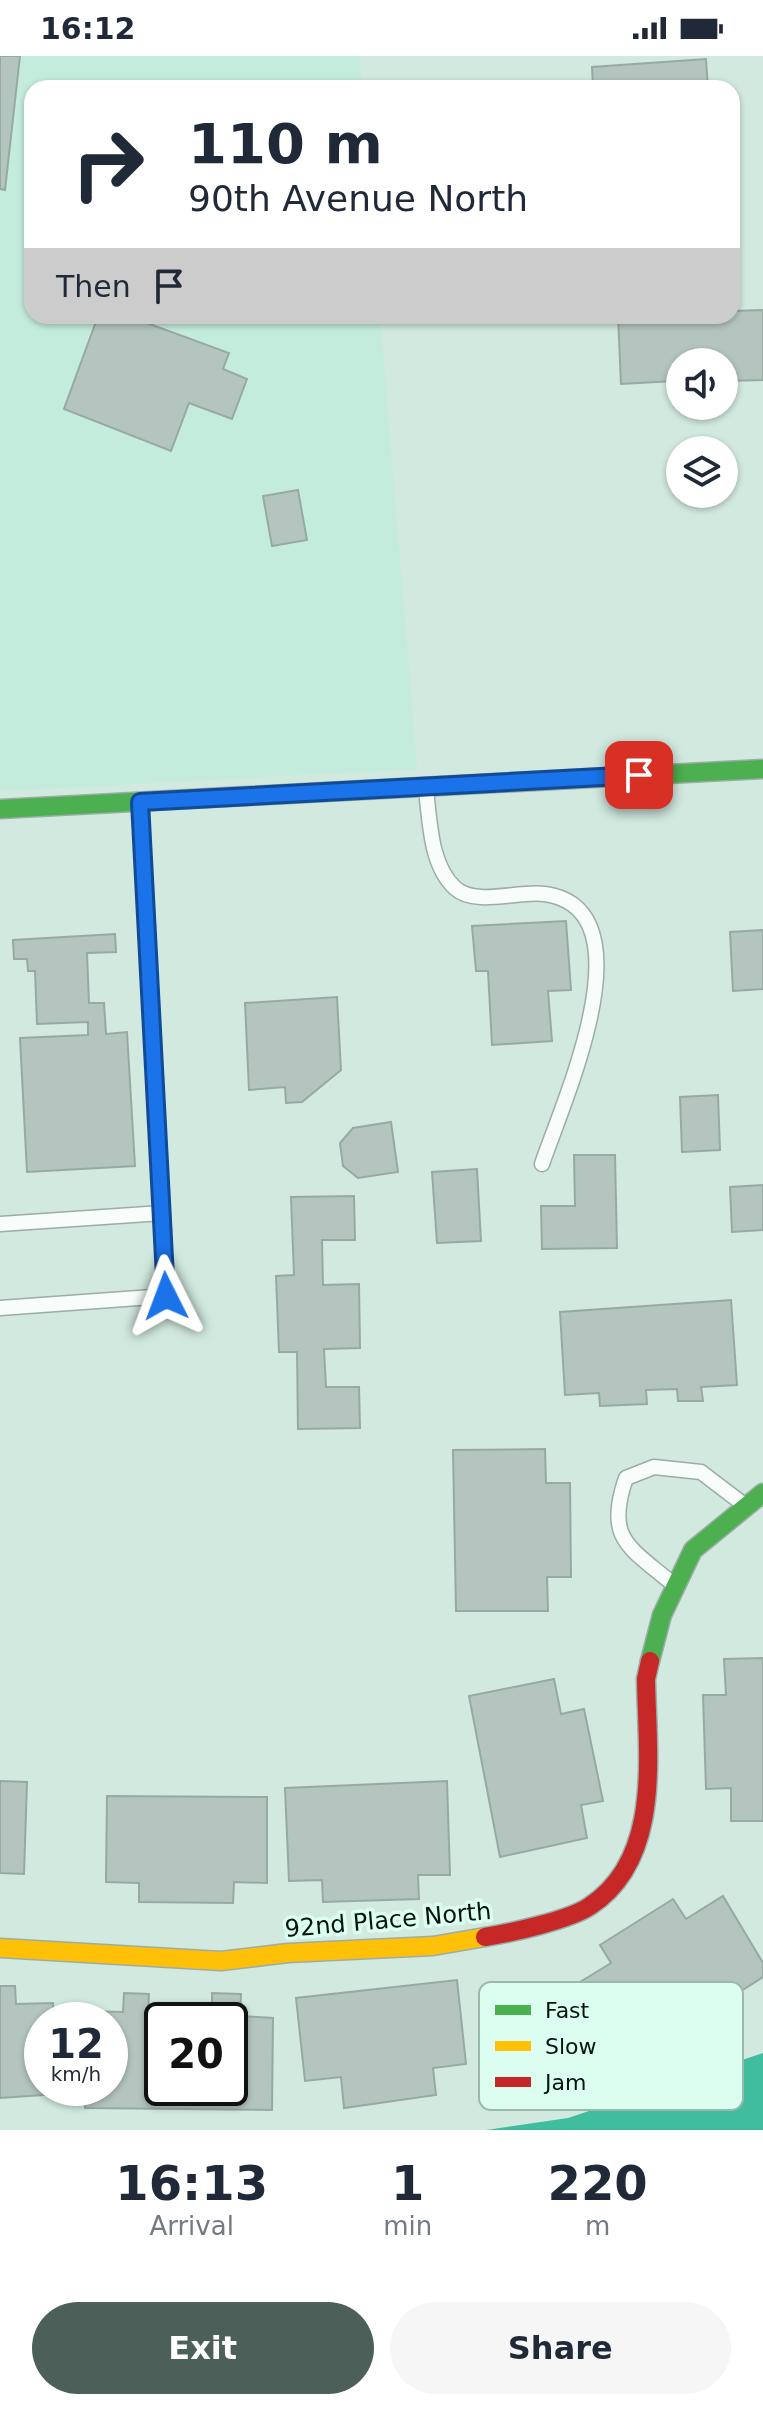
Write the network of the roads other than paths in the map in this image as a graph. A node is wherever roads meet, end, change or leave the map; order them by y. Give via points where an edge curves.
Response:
1 (763, 769) edge
2 (426, 787) junction
3 (140, 802) junction
4 (0, 809) edge
5 (542, 1164) dead end
6 (162, 1213) junction
7 (0, 1224) edge
8 (0, 1308) edge
9 (763, 1493) edge
10 (747, 1507) junction
11 (676, 1587) junction
12 (0, 1948) edge

1 - 2 street
2 - 3 street
2 - 5 lane via 432,843 454,887 468,896 559,896 576,905 595,933 594,996
3 - 4 street
3 - 6 lane
6 - 7 lane
6 - 8 lane via 166,1296
9 - 10 street, 92nd Place North
10 - 11 street, 92nd Place North via 693,1550
10 - 11 lane via 701,1472 654,1467 626,1478 616,1506 622,1539
11 - 12 street, 92nd Place North via 662,1615 646,1679 647,1802 629,1867 590,1907 512,1933 433,1946 221,1961

